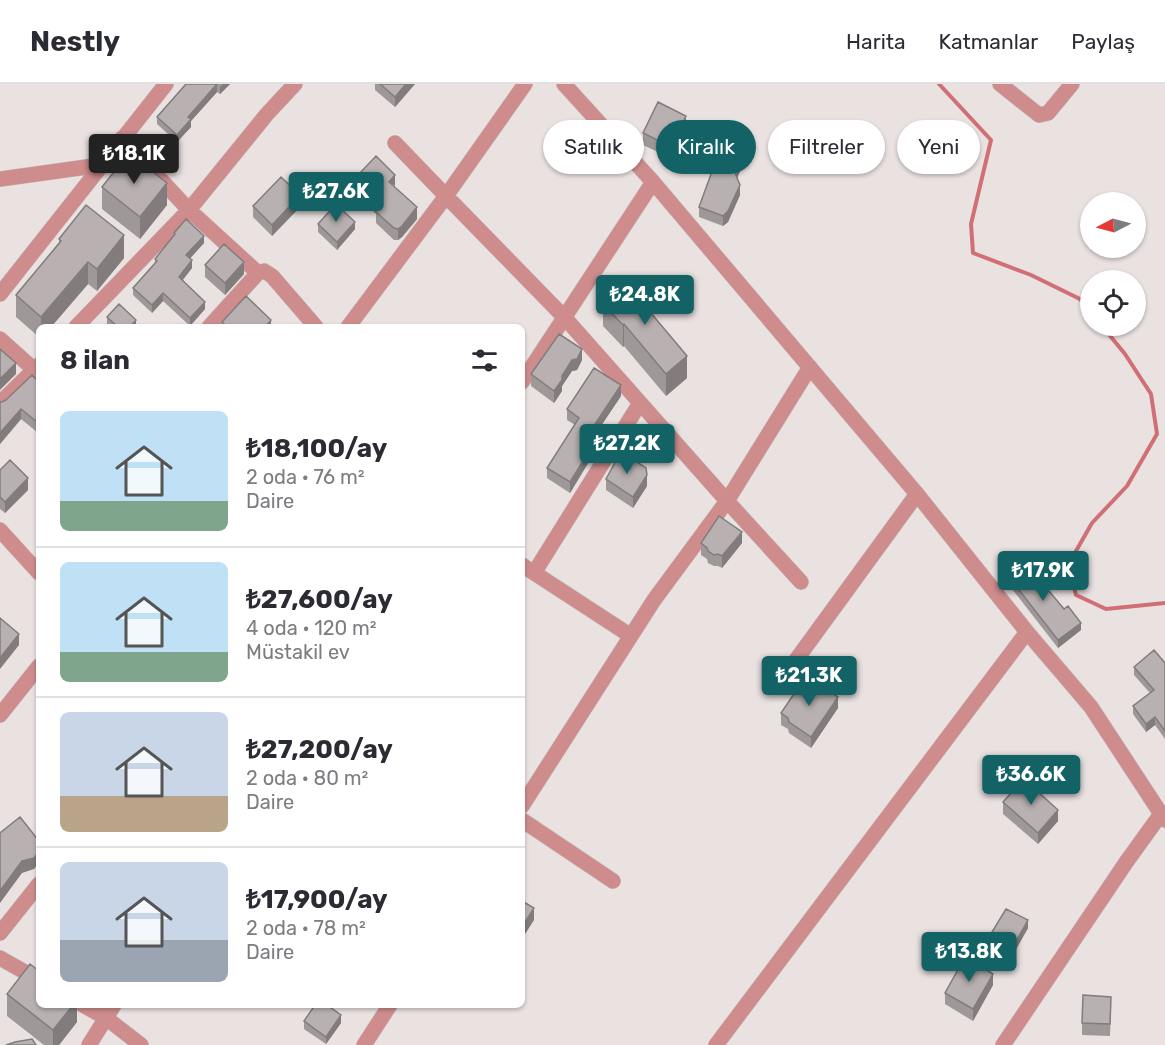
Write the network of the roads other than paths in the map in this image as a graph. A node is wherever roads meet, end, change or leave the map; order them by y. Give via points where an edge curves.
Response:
1 (166, 84) edge
2 (296, 84) edge
3 (525, 84) edge
4 (564, 84) edge
5 (1000, 84) edge
6 (1072, 84) edge
7 (122, 138) junction
8 (395, 143) dead end
9 (101, 165) junction
10 (0, 179) edge
11 (653, 182) junction
12 (446, 196) junction
13 (189, 210) junction
14 (258, 273) junction
15 (1, 292) edge
16 (565, 318) junction
17 (79, 324) edge
18 (211, 324) edge
19 (313, 324) edge
20 (350, 324) edge
21 (0, 339) edge
22 (810, 367) junction
23 (36, 368) edge
24 (36, 372) edge
25 (525, 378) edge
26 (0, 403) edge
27 (640, 403) junction
28 (917, 495) junction
29 (727, 501) junction
30 (0, 530) edge
31 (528, 569) edge
32 (36, 570) edge
33 (801, 582) dead end
34 (1027, 632) junction
35 (631, 636) junction
36 (36, 670) edge
37 (780, 682) dead end
38 (0, 715) edge
39 (525, 801) edge
40 (1163, 817) edge
41 (525, 822) edge
42 (613, 881) dead end
43 (36, 888) edge
44 (0, 933) edge
45 (0, 958) edge
46 (36, 978) edge
47 (388, 1008) edge
48 (110, 1011) edge
49 (89, 1045) edge
50 (141, 1045) edge
51 (363, 1045) edge
52 (716, 1045) edge
53 (1003, 1045) edge

1 - 7 street
2 - 13 street
3 - 12 street
4 - 11 street
5 - 6 street via 1039,115 1048,113
7 - 9 street
7 - 13 street
8 - 12 street
9 - 10 street
9 - 15 street
11 - 16 street
11 - 22 street
12 - 16 street
12 - 20 street
13 - 14 street
13 - 17 street
14 - 18 street
14 - 19 street via 264,271 273,276
16 - 25 street
16 - 27 street
21 - 23 street
22 - 28 street
22 - 29 street
24 - 26 street
27 - 29 street
27 - 31 street
28 - 34 street
28 - 37 street
29 - 33 street
29 - 35 street
30 - 32 street
31 - 35 street
34 - 40 street via 1090,707
34 - 52 street
35 - 39 street
36 - 38 street
40 - 53 street via 1126,861
41 - 42 street
43 - 44 street
45 - 46 street
47 - 51 street
48 - 49 street
48 - 50 street

